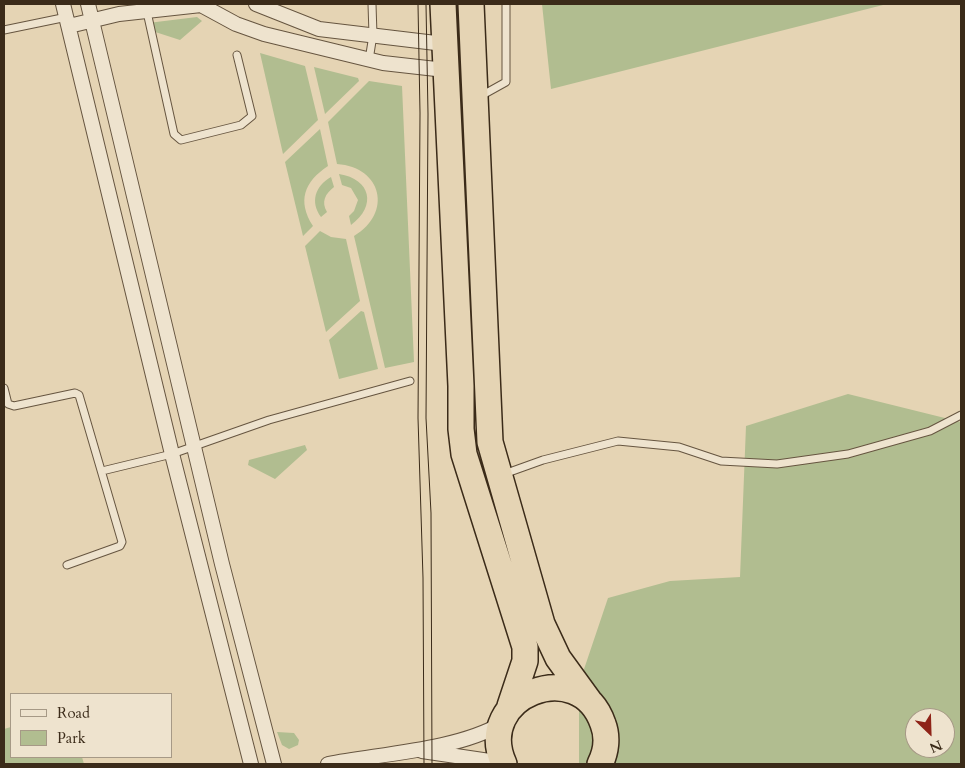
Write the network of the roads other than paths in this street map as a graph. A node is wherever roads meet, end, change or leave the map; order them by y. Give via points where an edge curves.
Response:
1 (88, 4) edge
2 (256, 4) edge
3 (372, 4) edge
4 (444, 4) edge
5 (471, 4) edge
6 (506, 4) edge
7 (147, 12) junction
8 (66, 16) edge
9 (92, 21) junction
10 (4, 30) edge
11 (373, 35) junction
12 (444, 44) junction
13 (238, 55) dead end
14 (370, 60) junction
15 (445, 70) junction
16 (475, 99) junction
17 (410, 381) dead end
18 (4, 388) edge
19 (961, 415) edge
20 (194, 446) junction
21 (172, 454) junction
22 (102, 471) junction
23 (499, 475) junction
24 (67, 565) dead end
25 (590, 702) junction
26 (506, 716) junction
27 (414, 750) junction
28 (504, 763) edge
29 (251, 764) edge
30 (274, 764) edge
31 (328, 764) edge
32 (600, 764) edge

1 - 9 street
2 - 11 street via 319,29
3 - 11 lane
4 - 12 highway
5 - 16 highway
6 - 16 lane via 506,82
7 - 9 street via 119,14
7 - 13 lane via 174,134 181,140 250,120 252,116
7 - 14 street via 201,6 264,34
8 - 9 street
8 - 10 lane
8 - 21 street
9 - 20 street
11 - 12 street
11 - 14 lane
12 - 15 highway
14 - 15 street
15 - 26 highway via 464,454 524,647 525,661
16 - 23 highway via 490,442
17 - 20 lane via 269,420
18 - 22 lane via 8,404 14,406 75,393 79,395
19 - 23 lane via 930,432 848,454 777,464 721,461 679,447 618,441
20 - 21 lane
20 - 30 street
21 - 22 lane
21 - 29 street
22 - 24 lane via 122,542 120,546
23 - 25 highway via 542,624 558,658
25 - 26 highway via 571,690 549,687 528,693
25 - 32 highway via 600,715 605,730 606,747
26 - 27 street via 485,733
26 - 28 highway via 499,745
27 - 28 street
27 - 31 street

